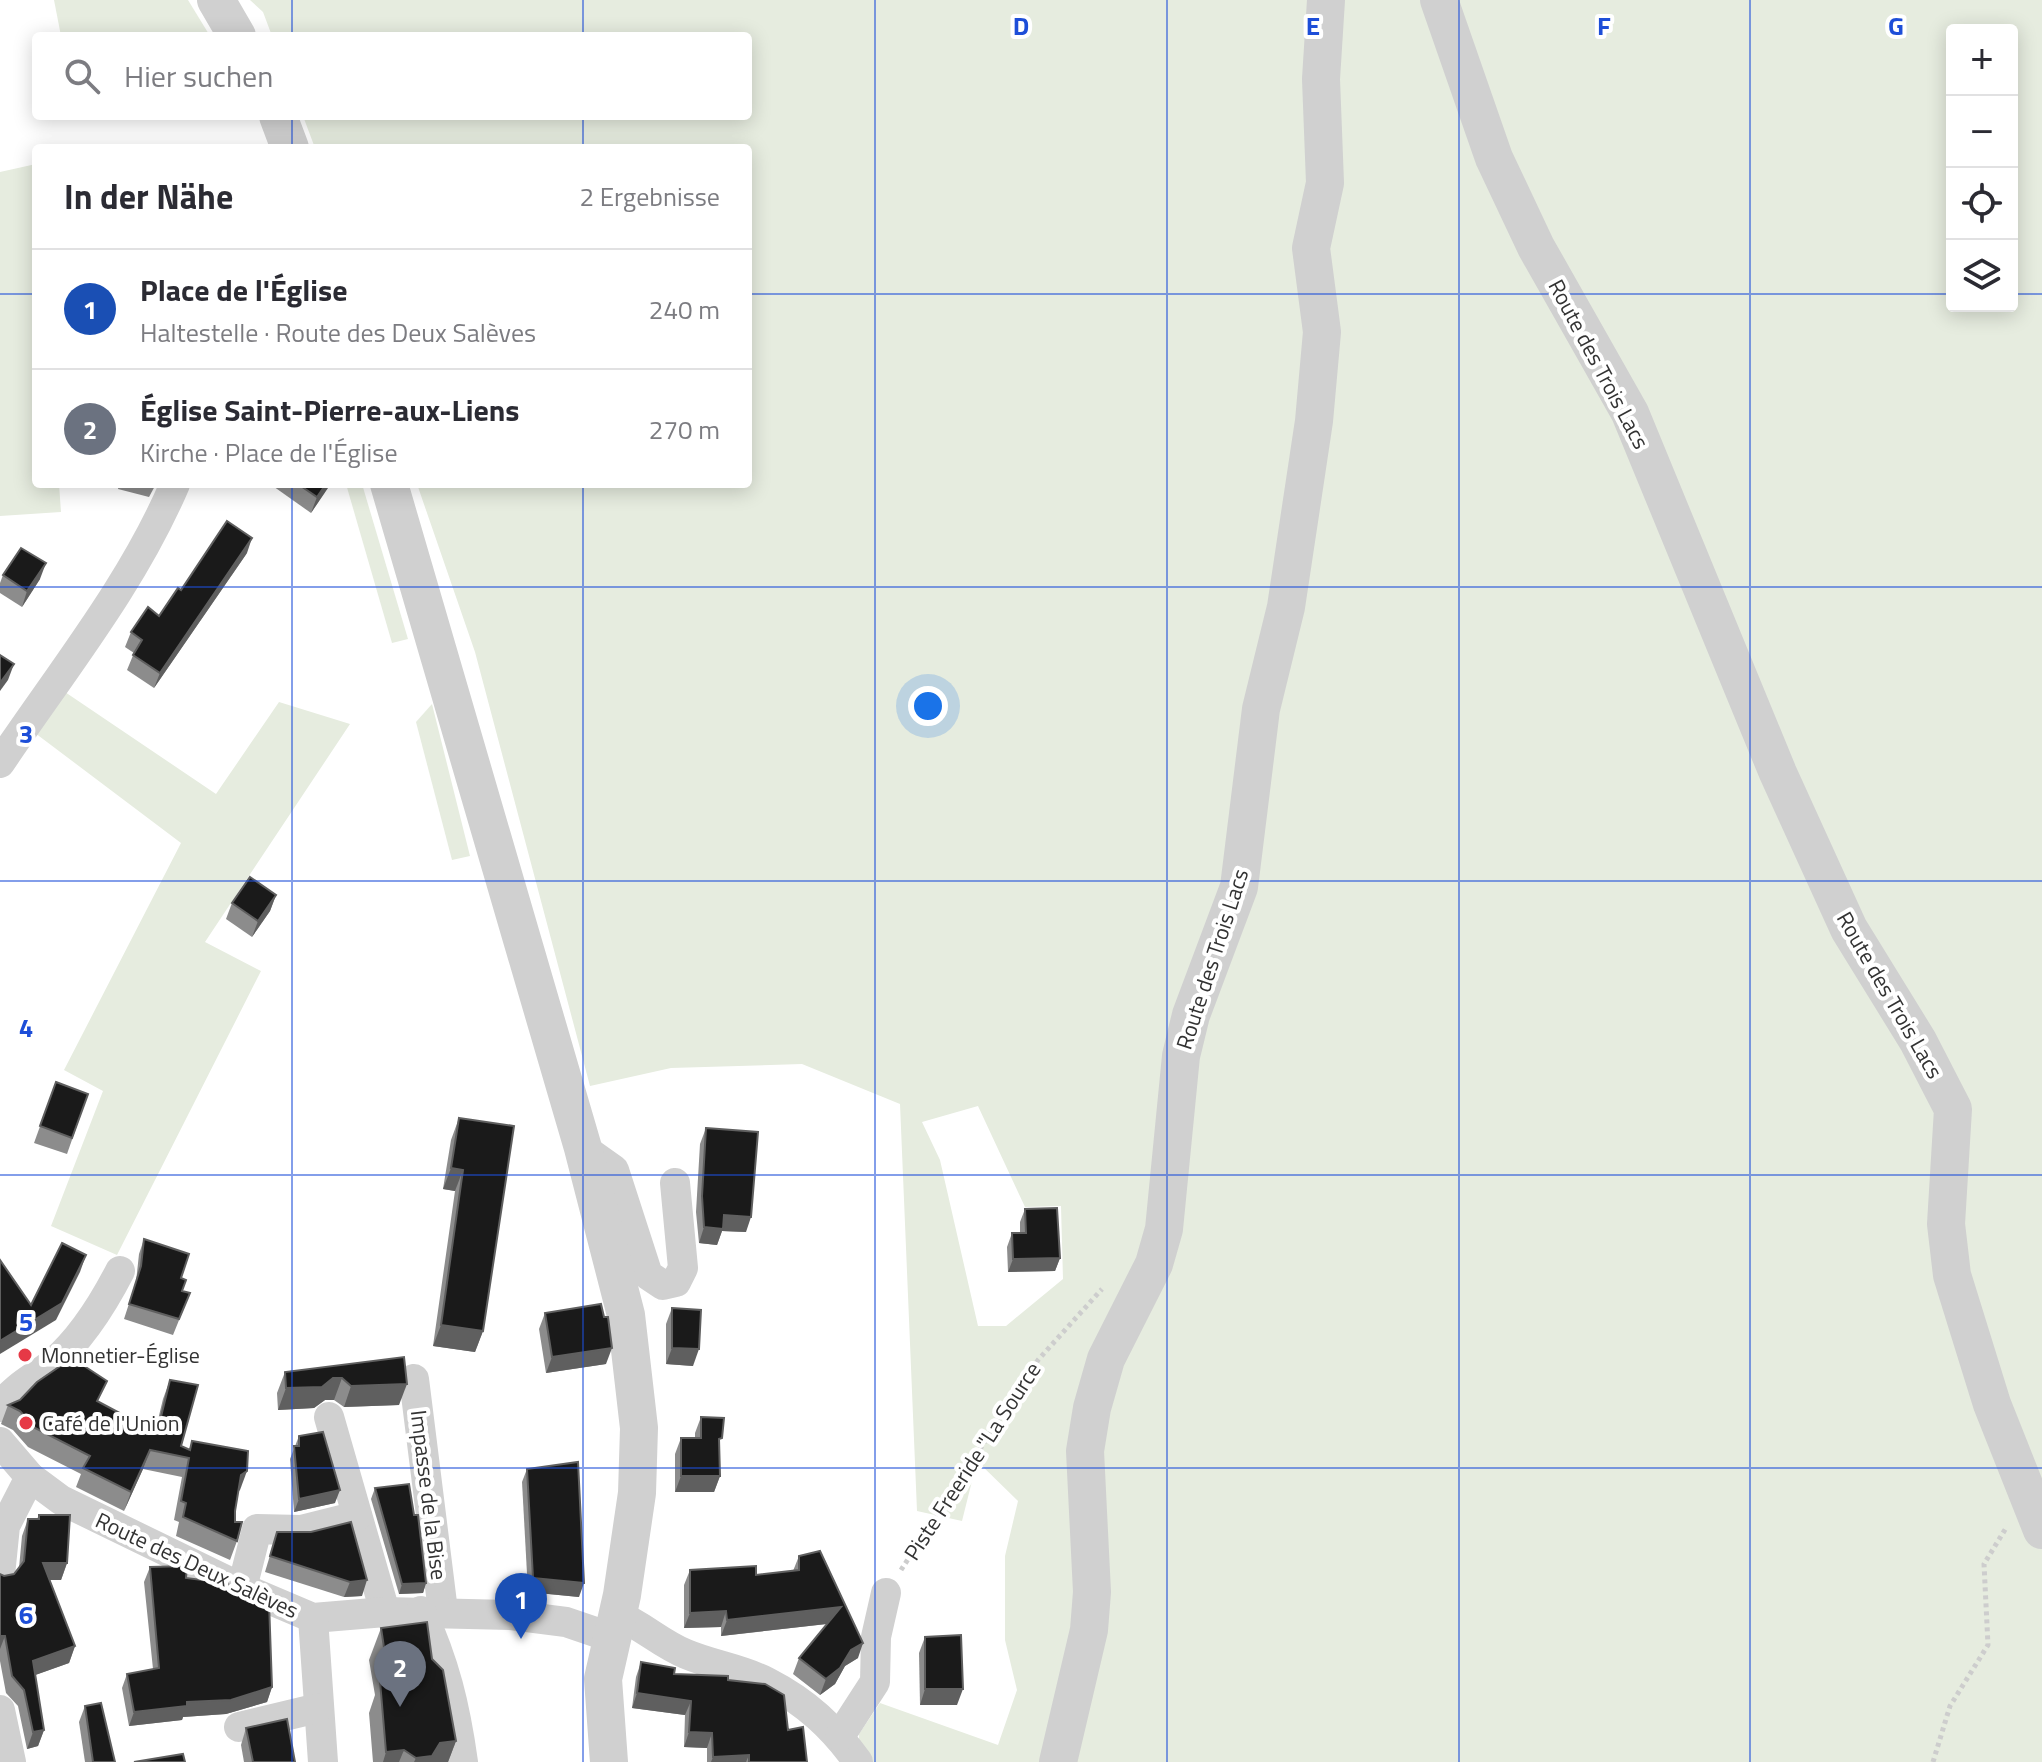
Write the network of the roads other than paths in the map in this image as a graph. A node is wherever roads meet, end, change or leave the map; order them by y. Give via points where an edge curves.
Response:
1 (216, 0) edge
2 (1326, 0) edge
3 (1439, 0) edge
4 (235, 32) edge
5 (173, 488) edge
6 (390, 488) edge
7 (0, 763) edge
8 (583, 1148) junction
9 (675, 1183) dead end
10 (120, 1271) dead end
11 (414, 1379) dead end
12 (0, 1407) edge
13 (329, 1417) dead end
14 (0, 1442) edge
15 (30, 1477) junction
16 (357, 1516) junction
17 (2042, 1530) edge
18 (0, 1575) edge
19 (242, 1588) junction
20 (886, 1593) road end
21 (432, 1611) junction
22 (385, 1612) junction
23 (313, 1618) junction
24 (613, 1626) junction
25 (318, 1708) junction
26 (0, 1710) edge
27 (239, 1727) dead end
28 (840, 1736) junction
29 (607, 1748) edge
30 (11, 1762) edge
31 (323, 1762) edge
32 (463, 1762) edge
33 (858, 1762) edge
34 (1058, 1762) edge

1 - 4 street
2 - 34 street, Route des Trois Lacs via 1321,79 1325,183 1311,248 1322,332 1314,421 1288,591 1261,709 1239,887 1191,1015 1176,1079 1164,1229 1154,1264 1106,1359 1092,1408 1085,1465 1089,1630
3 - 17 street, Route des Trois Lacs via 1494,158 1536,247 1636,425 1778,773 1849,929 1953,1109 1946,1224 1952,1275 1992,1404
5 - 7 street via 117,594
6 - 8 street
8 - 9 street via 614,1170 648,1275 663,1285 676,1282 683,1268
8 - 24 street via 626,1315 639,1428 637,1493
10 - 12 street via 102,1306 54,1362 18,1384
11 - 21 street, Impasse de la Bise
13 - 16 street
14 - 15 street, Route des Deux Salèves
15 - 18 street via 5,1526
15 - 19 street, Route des Deux Salèves via 61,1500
16 - 19 street via 301,1530 257,1529
16 - 22 street
19 - 23 street, Route des Deux Salèves
20 - 28 street via 876,1637 875,1682
21 - 22 street, Route des Deux Salèves
21 - 24 street, Route des Deux Salèves
21 - 32 street, Impasse de la Bise
22 - 23 street, Route des Deux Salèves
23 - 25 street
24 - 28 street, Route des Deux Salèves via 633,1621 684,1653 766,1681 815,1712
24 - 29 street via 603,1679
25 - 27 street
25 - 31 street
26 - 30 street
28 - 33 street, Route des Deux Salèves

